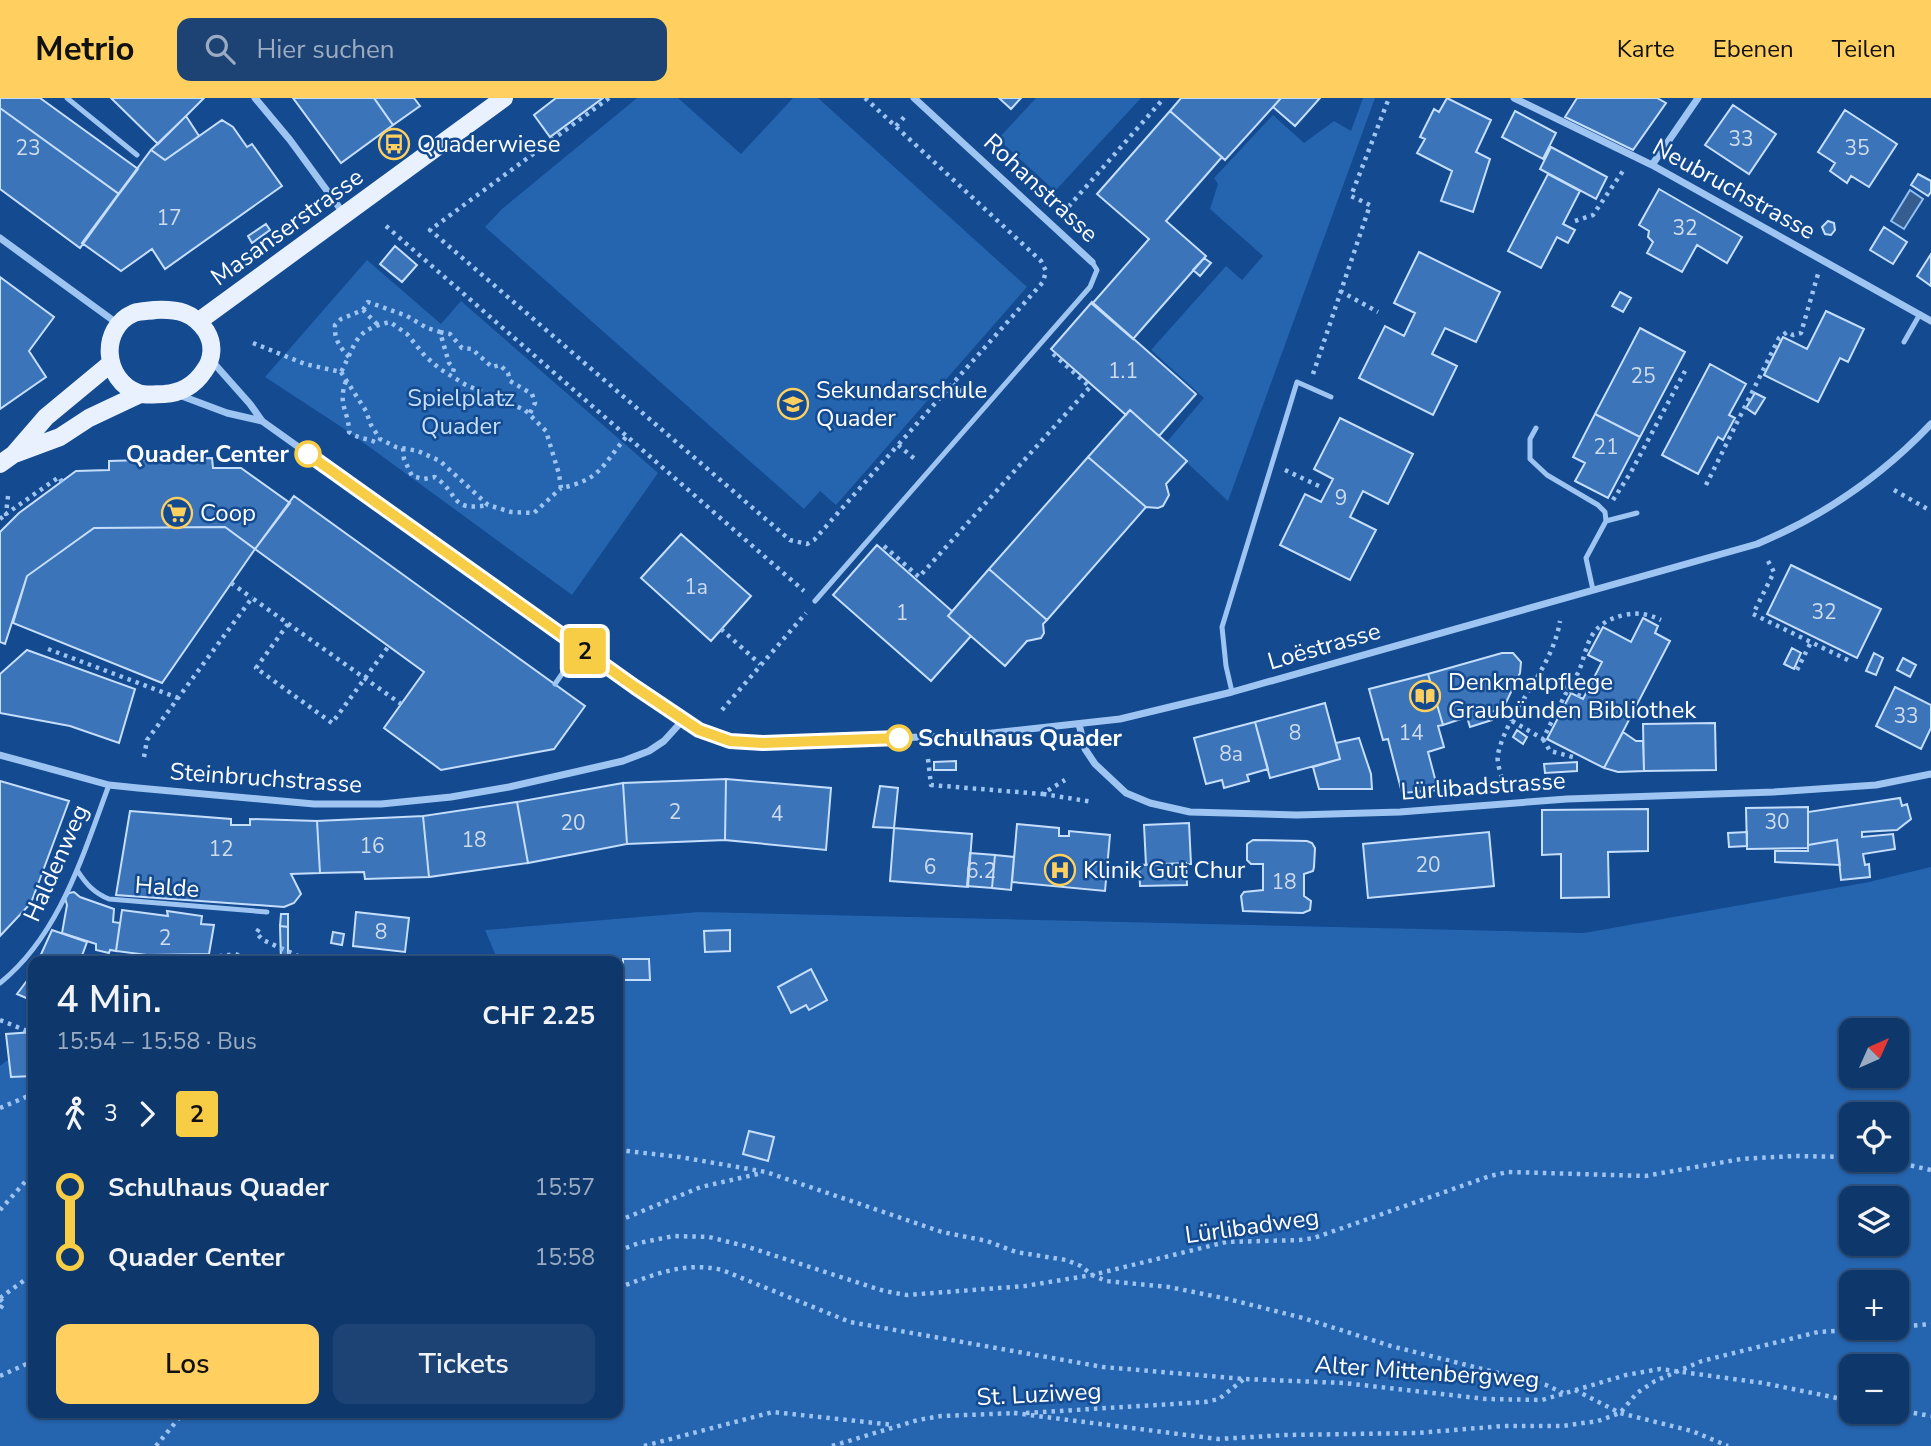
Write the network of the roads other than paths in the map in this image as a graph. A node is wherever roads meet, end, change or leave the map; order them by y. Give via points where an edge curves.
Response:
1 (67, 98) edge
2 (256, 98) edge
3 (504, 98) edge
4 (914, 98) edge
5 (1514, 98) edge
6 (1698, 98) edge
7 (137, 155) dead end
8 (1652, 165) junction
9 (344, 215) junction
10 (0, 238) edge
11 (1092, 262) joint
12 (1920, 314) junction
13 (199, 321) junction
14 (1931, 321) edge
15 (119, 324) junction
16 (1904, 342) dead end
17 (211, 360) junction
18 (110, 364) junction
19 (175, 393) junction
20 (140, 394) junction
21 (1331, 397) dead end
22 (262, 421) junction
23 (1931, 424) edge
24 (1536, 428) dead end
25 (7, 459) edge
26 (1637, 513) dead end
27 (1605, 521) junction
28 (1593, 590) junction
29 (815, 601) road end
30 (580, 648) junction
31 (555, 684) dead end
32 (1232, 692) junction
33 (683, 720) junction
34 (1079, 724) junction
35 (0, 755) edge
36 (1931, 774) edge
37 (109, 785) junction
38 (76, 870) junction
39 (267, 912) dead end
40 (28, 956) edge
41 (28, 956) edge
42 (0, 983) edge

1 - 7 lane
2 - 9 street
3 - 9 main road, Masanserstrasse
4 - 11 street, Rohanstrasse
5 - 8 street, Neubruchstrasse
6 - 8 street
8 - 12 street, Neubruchstrasse
9 - 13 main road, Masanserstrasse
10 - 15 street
11 - 29 lane, Rohanstrasse via 1097,270 1090,287
12 - 14 street, Neubruchstrasse
12 - 16 lane
13 - 15 main road via 176,310 155,310 135,313
13 - 17 main road via 209,337
15 - 18 main road via 108,352
17 - 19 main road via 198,380
17 - 22 street
18 - 20 main road via 119,379
18 - 25 main road via 46,417
19 - 20 main road
19 - 22 street
20 - 25 main road via 60,437
21 - 32 lane via 1297,382 1222,627
22 - 30 street, Loëstrasse
23 - 28 street, Loëstrasse via 1861,487 1788,531 1711,558
24 - 27 lane via 1530,439 1530,459 1547,475 1598,505 1605,512
26 - 27 lane
27 - 28 lane via 1586,558
28 - 32 street, Loëstrasse
30 - 31 lane
30 - 33 street, Loëstrasse
32 - 34 street, Loëstrasse
33 - 34 street, Loëstrasse via 715,737 763,743 974,735
33 - 37 street, Steinbruchstrasse via 664,741 623,761 451,797 314,804
34 - 36 street, Lürlibadstrasse via 1085,749 1095,764 1126,793 1190,812 1400,812 1567,799 1825,789
35 - 37 street, Steinbruchstrasse
37 - 38 lane, Haldenweg
38 - 39 lane, Halde via 98,895 110,899
38 - 41 lane, Haldenweg
40 - 42 lane, Haldenweg

